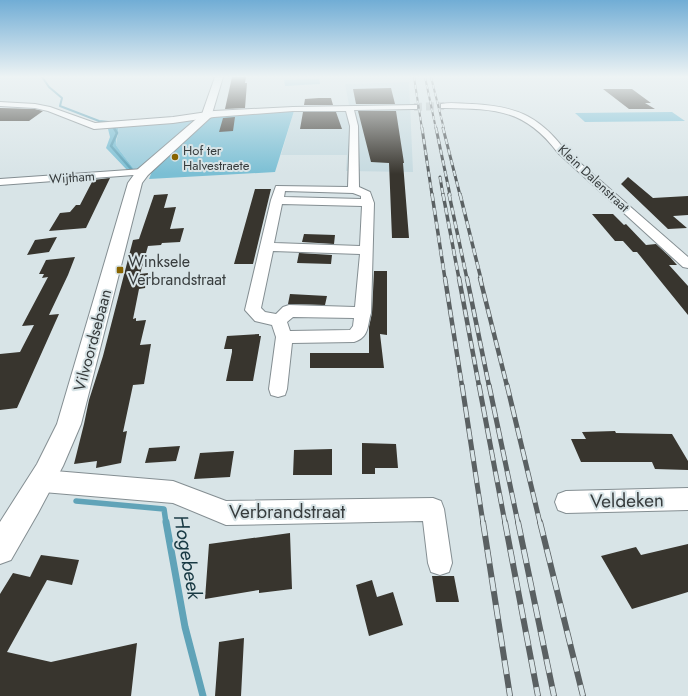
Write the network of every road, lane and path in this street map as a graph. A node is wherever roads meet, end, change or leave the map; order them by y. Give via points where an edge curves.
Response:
1 (51, 109) edge
2 (209, 109) edge
3 (286, 109) edge
4 (350, 109) edge
5 (500, 109) edge
6 (207, 115) junction
7 (143, 172) junction
8 (0, 182) edge
9 (354, 190) junction
10 (277, 200) junction
11 (368, 203) junction
12 (267, 247) junction
13 (367, 250) junction
14 (688, 264) edge
15 (363, 313) junction
16 (279, 320) junction
17 (284, 337) junction
18 (278, 389) dead end
19 (43, 481) junction
20 (688, 499) edge
21 (566, 502) dead end
22 (0, 549) edge
23 (440, 563) dead end

1 - 6 street via 94,126
2 - 6 street
3 - 6 street
4 - 9 street via 354,126
5 - 14 street, Klein Dalenstraat via 525,113 552,137 561,151
6 - 7 street, Vilvoordsebaan
7 - 8 street, Wijtham
7 - 19 street, Vilvoordsebaan via 135,183 69,424
9 - 10 street via 280,188
9 - 11 street via 366,194
10 - 11 street
10 - 12 street
11 - 13 street
12 - 13 street
12 - 16 street via 252,310 261,317
13 - 15 street
15 - 16 street via 290,311
15 - 17 street via 361,327 354,336
16 - 17 street
17 - 18 street
19 - 22 street, Vilvoordsebaan
19 - 23 street, Verbrandstraat via 173,492 226,513 433,509
20 - 21 street, Veldeken

